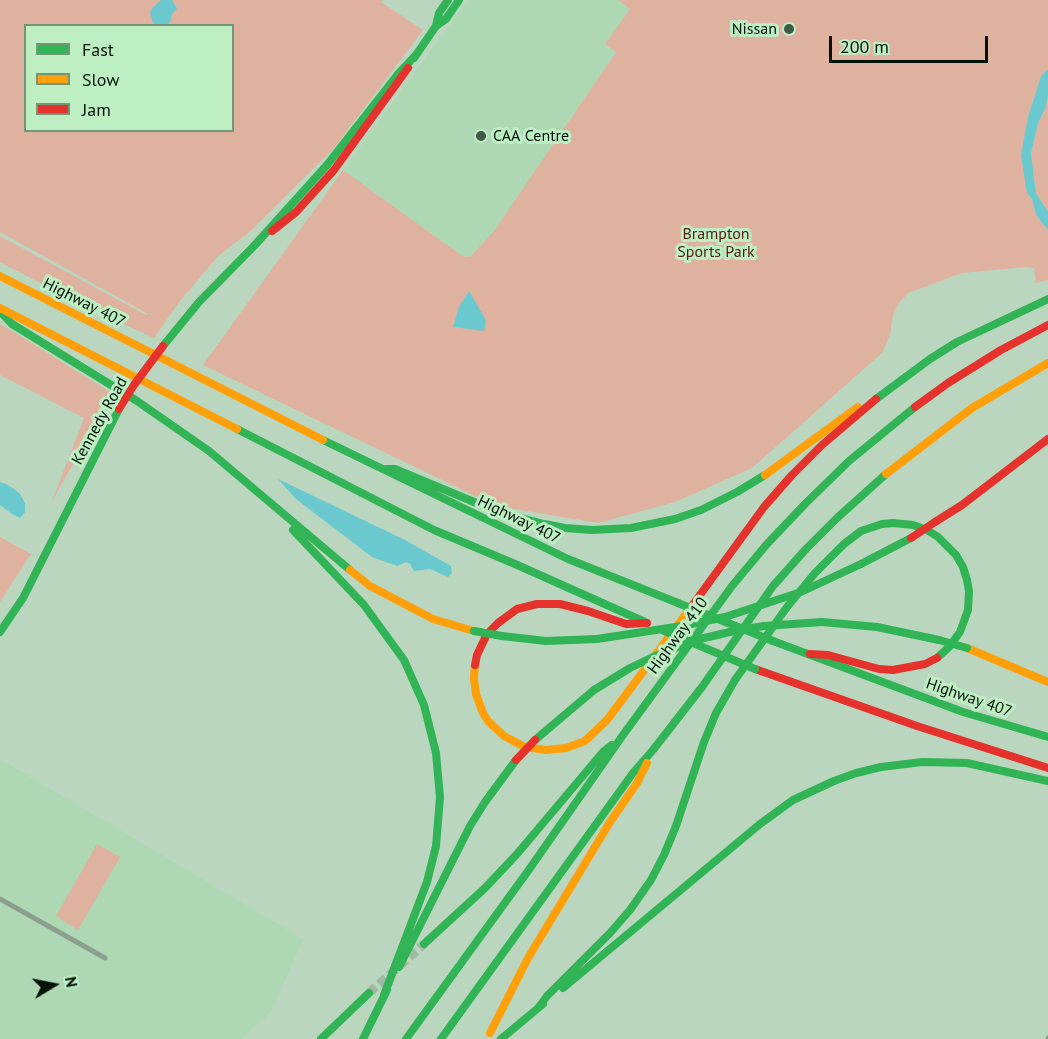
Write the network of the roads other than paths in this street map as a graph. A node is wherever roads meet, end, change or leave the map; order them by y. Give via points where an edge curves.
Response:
1 (448, 0) edge
2 (459, 0) edge
3 (436, 26) junction
4 (0, 276) edge
5 (1048, 299) edge
6 (0, 309) edge
7 (1048, 325) edge
8 (930, 359) junction
9 (1048, 363) edge
10 (1048, 439) edge
11 (381, 469) junction
12 (278, 509) junction
13 (647, 624) junction
14 (0, 632) edge
15 (810, 654) junction
16 (1048, 682) edge
17 (623, 735) junction
18 (1048, 737) edge
19 (653, 750) junction
20 (1048, 768) edge
21 (1048, 781) edge
22 (0, 899) edge
23 (424, 944) tunnel mouth
24 (105, 958) dead end
25 (369, 993) tunnel mouth
26 (384, 995) junction
27 (539, 1007) junction
28 (490, 1033) dead end
29 (321, 1039) edge
30 (363, 1039) edge
31 (406, 1039) edge
32 (441, 1039) edge
33 (501, 1039) edge

1 - 3 main road, Kennedy Road
2 - 3 main road, Kennedy Road
3 - 14 main road, Kennedy Road, bridge via 404,76 333,170 296,212 254,246 199,302 163,346 119,409 23,598
4 - 11 main road, Highway 407
5 - 8 main road
6 - 12 main road via 12,324 177,428
6 - 13 main road via 434,530
7 - 17 main road, Highway 410 via 948,383 849,461 767,544 732,586
8 - 11 main road via 738,492 701,510 654,524 592,530 544,524 498,512 396,469
8 - 13 main road via 864,408 792,475 593,735 566,748 525,747 504,736 483,713 474,679 477,656 487,634 517,609 560,604 626,624
9 - 19 main road via 938,432 837,518 773,586
10 - 12 main road, bridge via 962,505 911,538 801,592 682,626 597,639 546,641 502,636 433,619 370,586
11 - 15 main road, Highway 407, bridge via 568,559
12 - 26 main road via 375,619 404,660 434,740 440,797 436,846 427,882
13 - 20 main road, bridge via 755,669
15 - 18 main road, Highway 407 via 963,712
15 - 27 main road via 879,669 914,668 937,658 960,632 968,610 967,580 956,555 927,530 893,523 861,531 836,551 787,607 721,704 676,826 651,880 610,933
16 - 26 main road, bridge via 939,640 877,627 822,622 738,630 696,640 653,657 594,690 516,760 470,826
17 - 23 main road via 603,752 518,854
17 - 31 main road, Highway 410
19 - 28 main road via 637,783 528,958
19 - 32 main road
21 - 27 main road via 994,768 922,762 881,767 823,785 793,800 760,824
22 - 24 street
25 - 29 main road
26 - 30 main road
27 - 33 main road

